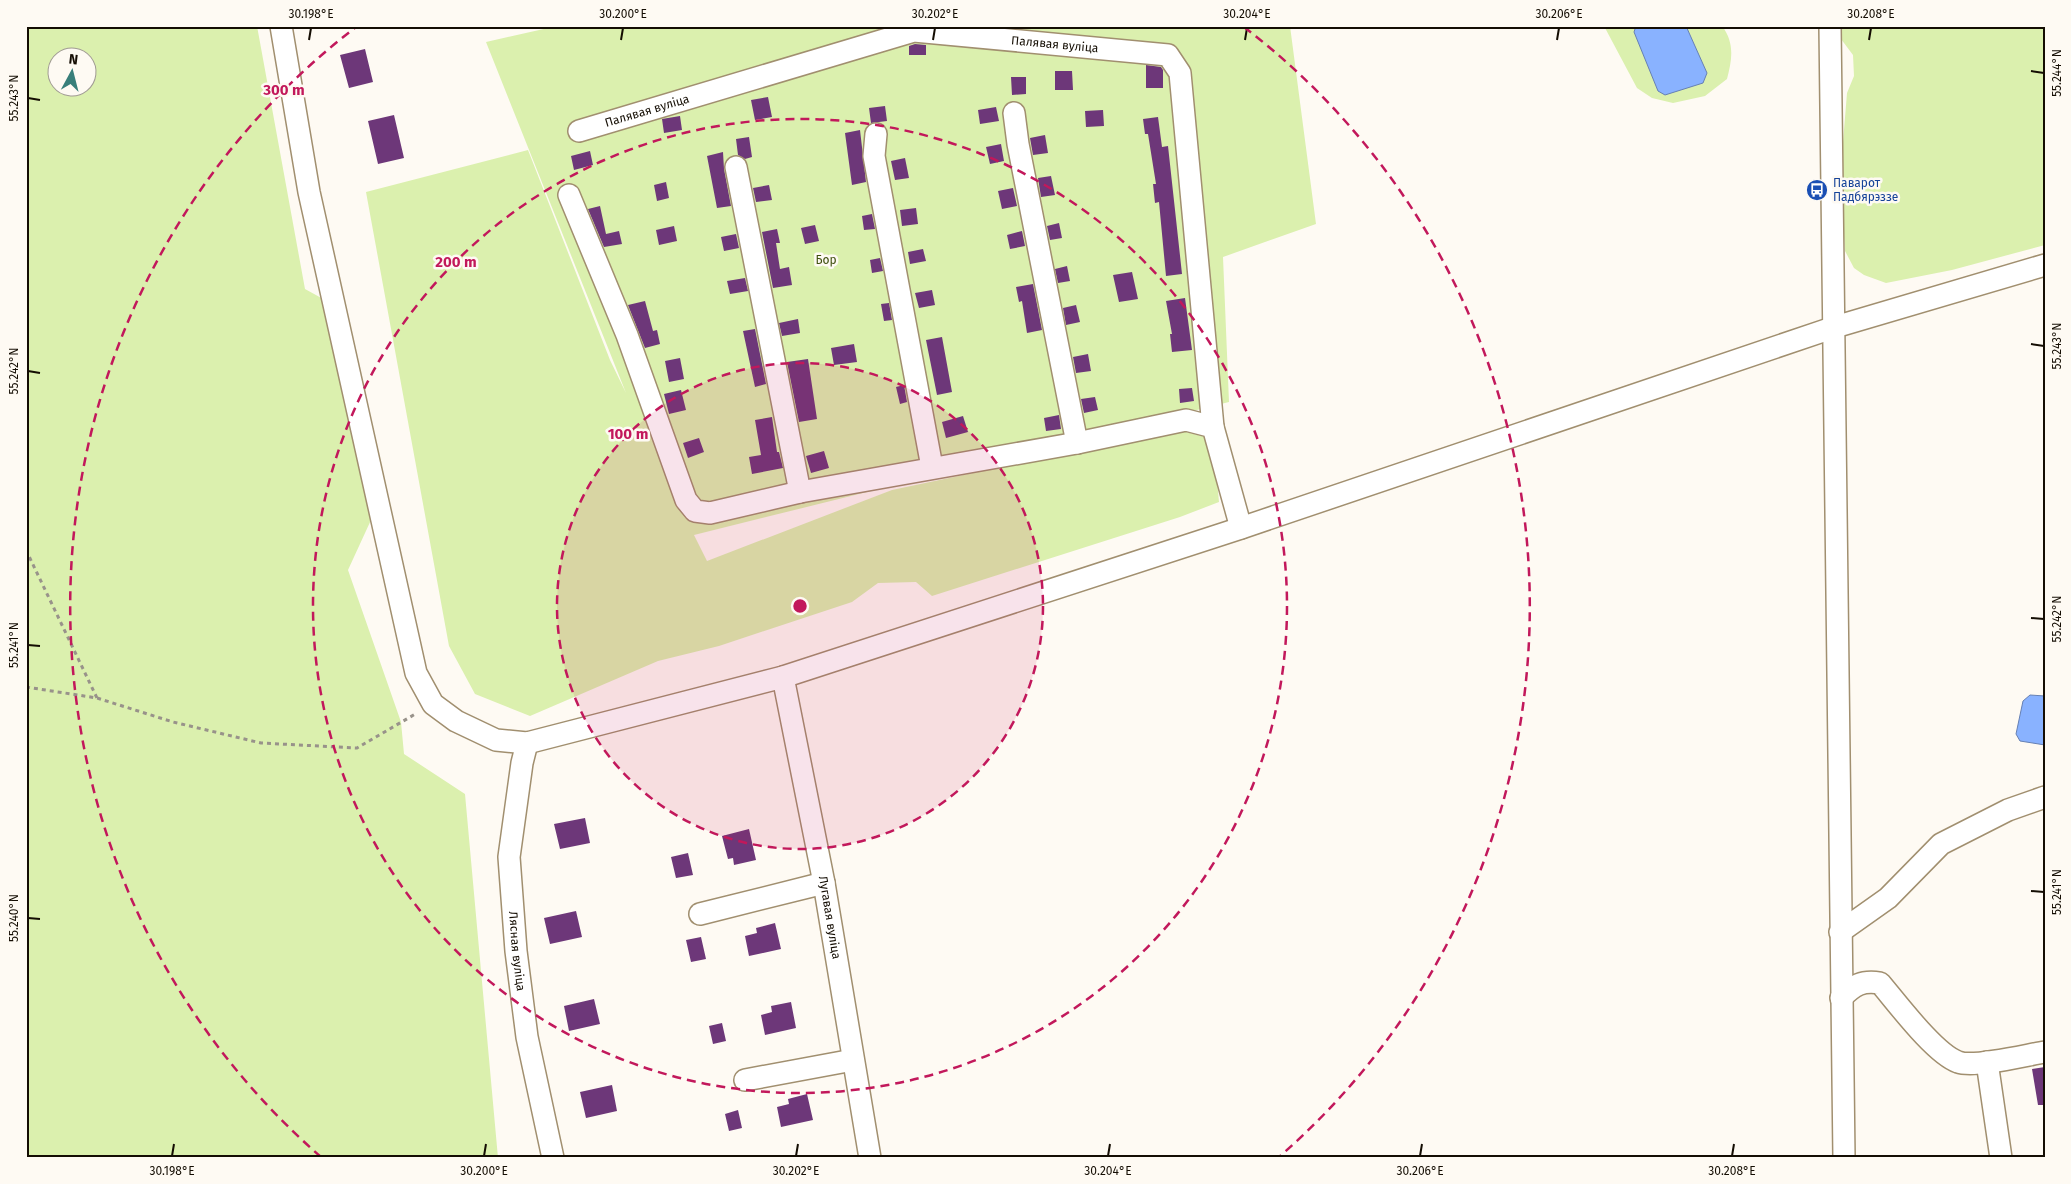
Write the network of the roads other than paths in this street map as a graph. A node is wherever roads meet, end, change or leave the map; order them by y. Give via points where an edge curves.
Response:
1 (281, 26) edge
2 (1830, 26) edge
3 (1014, 113) dead end
4 (579, 131) dead end
5 (876, 134) dead end
6 (736, 167) dead end
7 (569, 196) dead end
8 (2045, 265) edge
9 (1835, 327) junction
10 (1214, 427) junction
11 (1077, 443) junction
12 (932, 467) junction
13 (800, 492) junction
14 (1241, 528) junction
15 (783, 677) junction
16 (527, 743) junction
17 (2045, 797) edge
18 (824, 883) junction
19 (700, 914) dead end
20 (1840, 932) junction
21 (1841, 998) junction
22 (2045, 1052) edge
23 (853, 1060) junction
24 (1987, 1062) junction
25 (745, 1080) dead end
26 (553, 1158) edge
27 (870, 1158) edge
28 (1844, 1158) edge
29 (2001, 1158) edge

1 - 16 street via 309,192 416,673 433,704 456,722 496,740
2 - 9 street
3 - 11 street
4 - 10 street, Палявая вуліца via 914,31 1168,55 1180,74
5 - 12 street via 874,156
6 - 13 street
7 - 13 street via 627,335 686,500 695,511 710,513
8 - 9 street
9 - 14 street
9 - 20 street
10 - 11 street via 1186,420
10 - 14 street
11 - 12 street
12 - 13 street
14 - 15 street
15 - 16 street
15 - 18 street, Лугавая вуліца
16 - 26 street, Лясная вуліца via 509,857 527,1036
17 - 20 street via 2008,810 1941,844 1888,898
18 - 19 street
18 - 23 street, Лугавая вуліца
20 - 21 street
21 - 24 street via 1854,985 1868,981 1880,983 1929,1041 1958,1062
21 - 28 street
22 - 24 street
23 - 25 street
23 - 27 street, Лугавая вуліца
24 - 29 street

